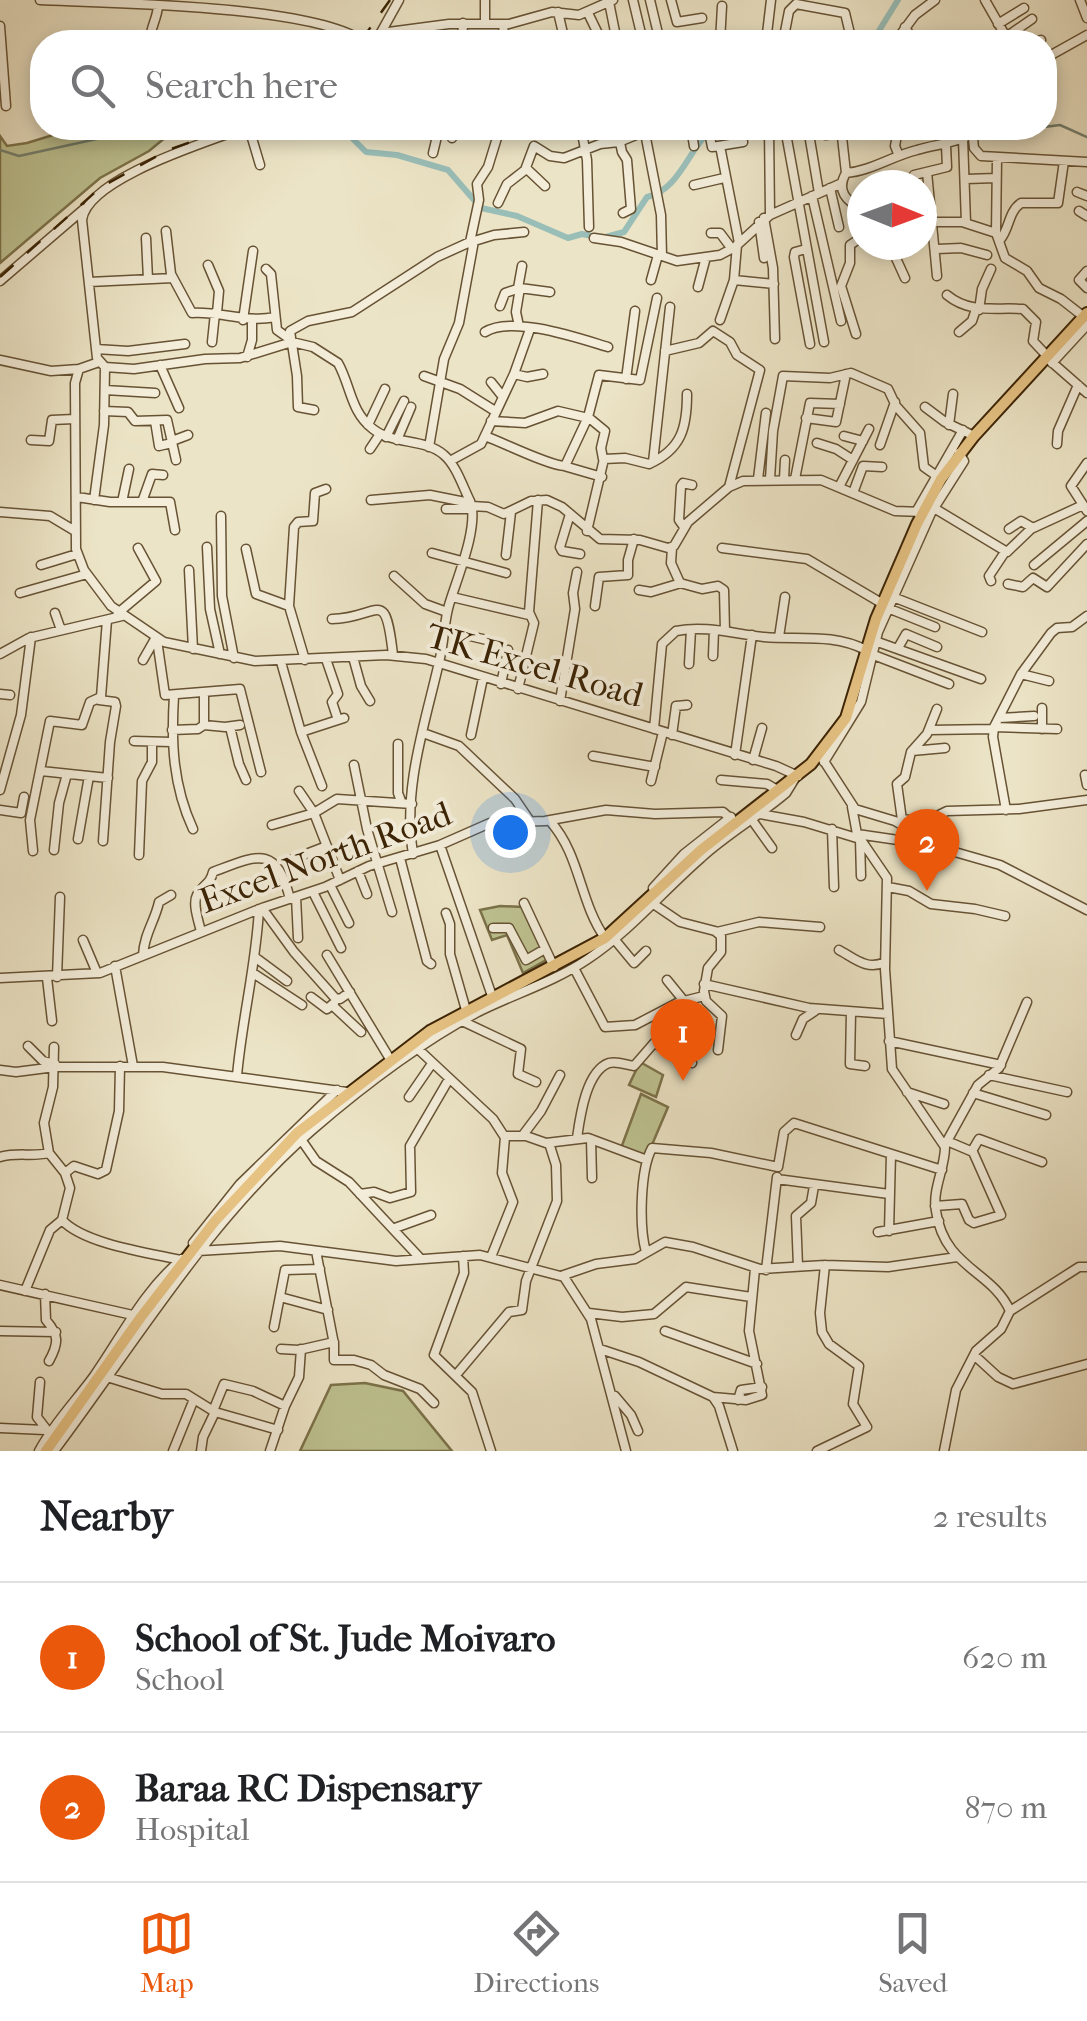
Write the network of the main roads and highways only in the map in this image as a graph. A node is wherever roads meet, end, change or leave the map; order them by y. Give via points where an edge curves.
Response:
1 (1084, 325) edge
2 (42, 1451) edge

1 - 2 main road via 968,433 938,477 846,718 822,758 701,850 610,939 492,996 342,1091 226,1208 137,1316

